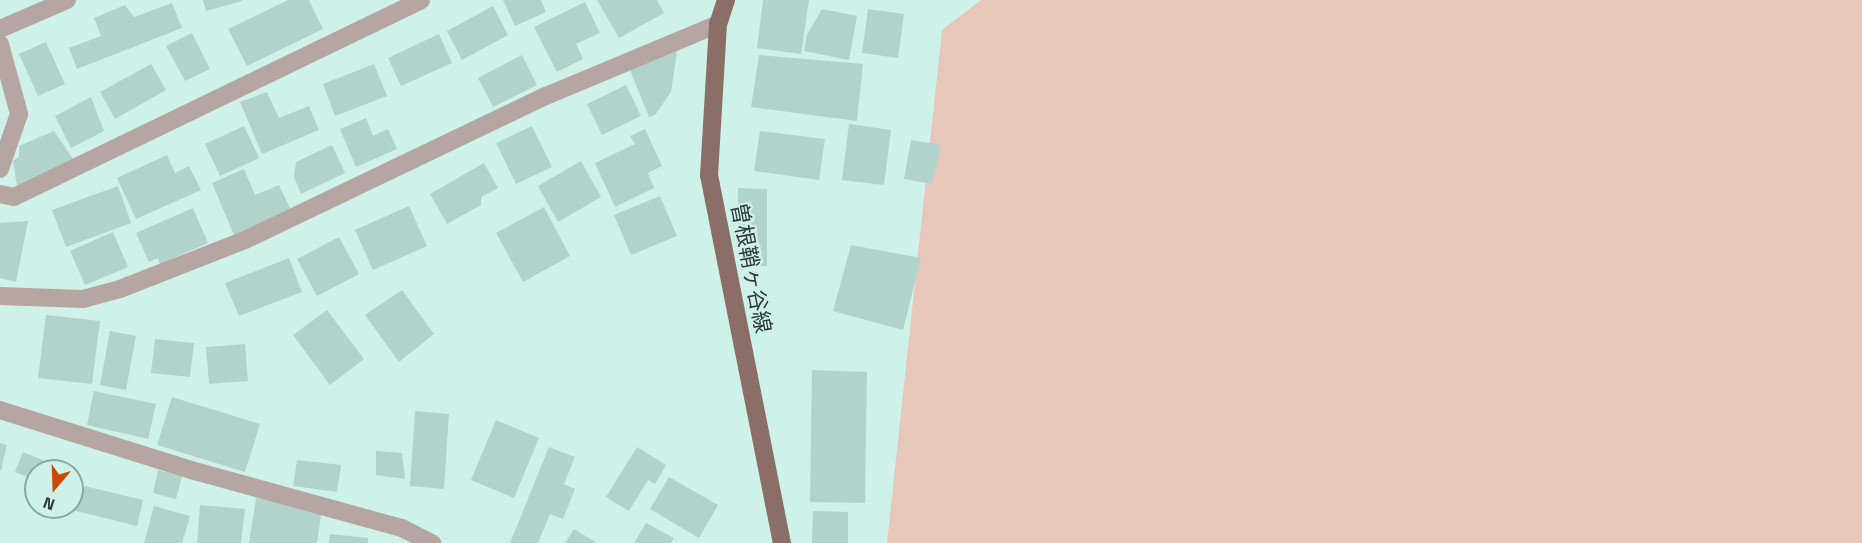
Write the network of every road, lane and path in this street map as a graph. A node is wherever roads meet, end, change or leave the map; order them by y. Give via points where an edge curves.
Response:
1 (67, 0) edge
2 (421, 0) edge
3 (726, 0) edge
4 (718, 24) junction
5 (0, 29) edge
6 (0, 44) edge
7 (19, 114) junction
8 (0, 120) edge
9 (0, 169) edge
10 (0, 194) edge
11 (0, 296) edge
12 (0, 410) edge
13 (432, 543) edge
14 (782, 543) edge

1 - 5 street
2 - 10 street via 14,197
3 - 4 main road, 曽根鞘ヶ谷線
4 - 11 street via 546,96 245,240 120,289 83,299
4 - 14 main road, 曽根鞘ヶ谷線 via 709,175
6 - 7 street
7 - 8 street
7 - 9 street
12 - 13 street via 191,470 402,528

